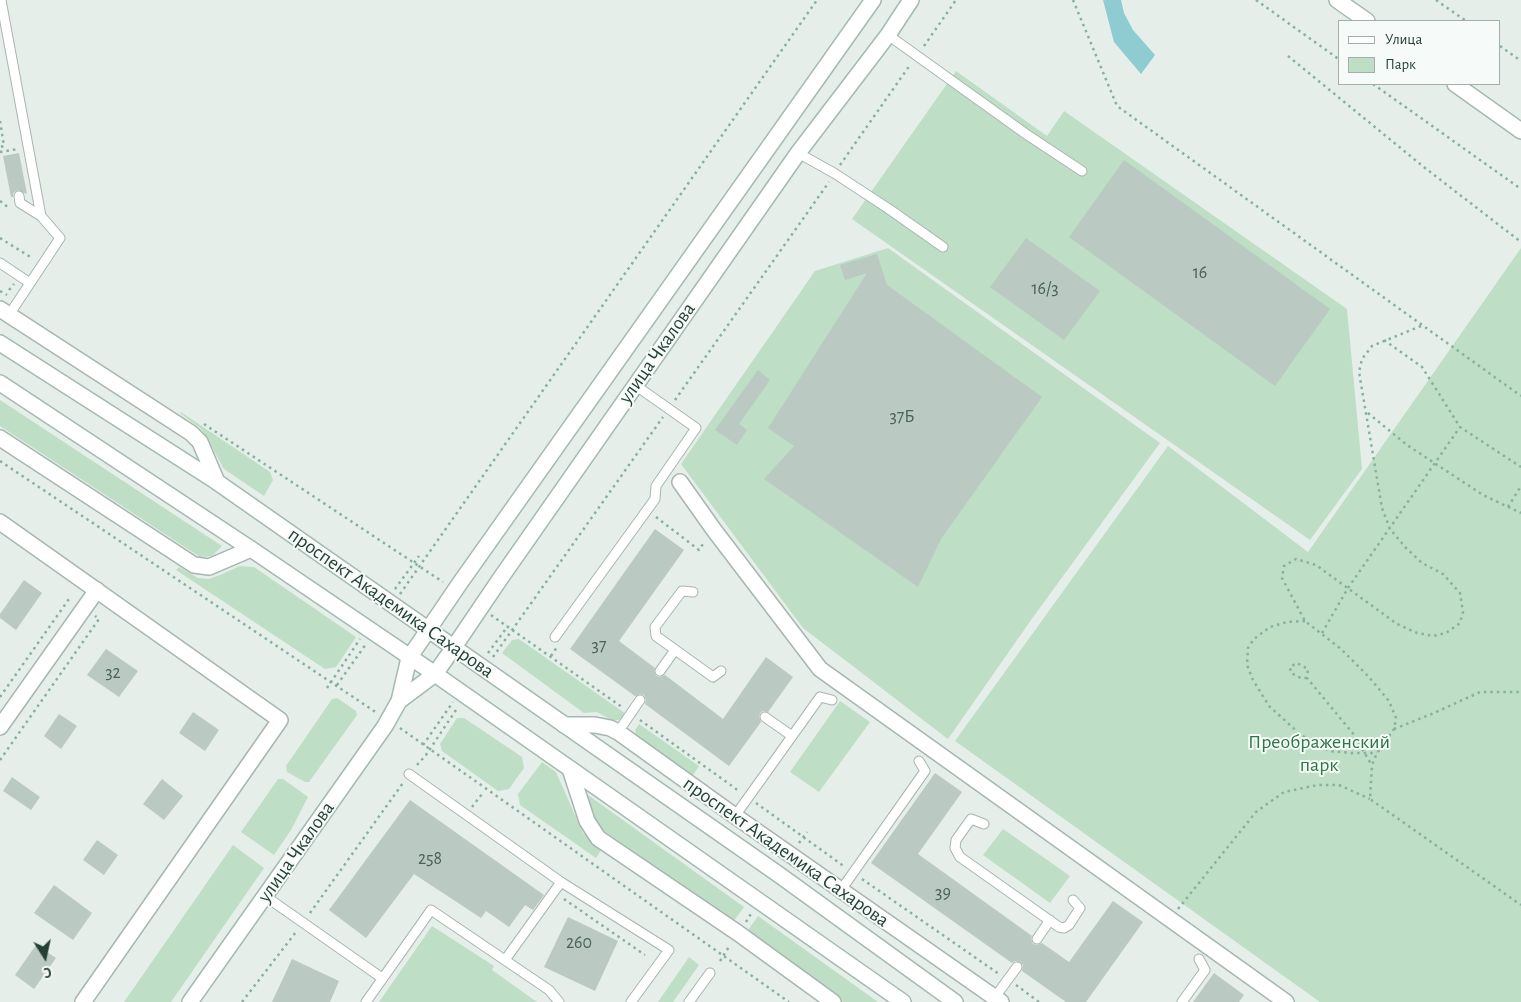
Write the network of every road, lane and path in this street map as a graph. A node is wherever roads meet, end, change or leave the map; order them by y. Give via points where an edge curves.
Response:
1 (1, 0) edge
2 (817, 0) edge
3 (873, 0) edge
4 (911, 0) edge
5 (956, 0) edge
6 (1073, 0) edge
7 (1256, 0) edge
8 (1337, 0) edge
9 (1436, 0) edge
10 (1366, 20) edge
11 (1465, 20) edge
12 (888, 34) junction
13 (1501, 47) edge
14 (918, 55) junction
15 (1288, 56) dead end
16 (1338, 59) edge
17 (1521, 61) edge
18 (1374, 85) edge
19 (1456, 85) edge
20 (0, 121) edge
21 (1521, 131) edge
22 (0, 147) edge
23 (28, 148) junction
24 (0, 152) edge
25 (798, 153) junction
26 (1082, 171) dead end
27 (834, 173) junction
28 (1521, 189) edge
29 (19, 196) dead end
30 (40, 216) junction
31 (0, 238) edge
32 (1521, 242) edge
33 (943, 247) dead end
34 (32, 258) dead end
35 (0, 263) edge
36 (30, 283) junction
37 (0, 291) edge
38 (18, 302) junction
39 (4, 312) edge
40 (1421, 326) junction
41 (1384, 340) junction
42 (0, 343) edge
43 (0, 383) edge
44 (635, 385) junction
45 (1521, 396) edge
46 (668, 410) junction
47 (1367, 413) junction
48 (201, 422) dead end
49 (1460, 427) junction
50 (0, 438) edge
51 (1435, 464) junction
52 (1521, 467) edge
53 (217, 482) junction
54 (680, 482) dead end
55 (1521, 486) edge
56 (1508, 507) junction
57 (1521, 513) edge
58 (656, 517) dead end
59 (0, 522) edge
60 (1390, 529) junction
61 (714, 530) junction
62 (251, 549) junction
63 (419, 565) junction
64 (1348, 588) junction
65 (97, 590) junction
66 (456, 590) junction
67 (694, 592) dead end
68 (69, 598) dead end
69 (480, 607) junction
70 (99, 619) dead end
71 (1305, 621) junction
72 (430, 629) junction
73 (513, 630) junction
74 (1322, 633) junction
75 (555, 637) dead end
76 (454, 647) junction
77 (675, 650) junction
78 (409, 658) junction
79 (485, 669) junction
80 (660, 671) dead end
81 (721, 671) dead end
82 (435, 674) junction
83 (1307, 678) junction
84 (1521, 692) edge
85 (466, 696) junction
86 (0, 697) edge
87 (640, 700) dead end
88 (832, 700) dead end
89 (400, 701) junction
90 (631, 713) junction
91 (765, 716) dead end
92 (564, 725) junction
93 (0, 727) edge
94 (1394, 729) junction
95 (618, 732) junction
96 (792, 736) junction
97 (1364, 752) junction
98 (1377, 753) junction
99 (0, 760) edge
100 (919, 761) dead end
101 (1372, 765) junction
102 (570, 769) junction
103 (409, 774) junction
104 (748, 798) junction
105 (1370, 799) junction
106 (735, 816) junction
107 (984, 824) dead end
108 (854, 873) junction
109 (561, 882) junction
110 (841, 890) junction
111 (265, 896) junction
112 (1073, 900) dead end
113 (1521, 905) edge
114 (1170, 919) junction
115 (1050, 920) junction
116 (303, 922) junction
117 (1036, 939) dead end
118 (505, 960) junction
119 (1199, 960) dead end
120 (1017, 967) dead end
121 (710, 973) dead end
122 (382, 978) junction
123 (1008, 980) junction
124 (998, 1000) edge
125 (83, 1002) edge
126 (190, 1002) edge
127 (242, 1002) edge
128 (366, 1002) edge
129 (559, 1002) edge
130 (632, 1002) edge
131 (689, 1002) edge
132 (833, 1002) edge
133 (903, 1002) edge
134 (955, 1002) edge
135 (1039, 1002) edge
136 (1182, 1002) edge
137 (1286, 1002) edge

1 - 23 lane
2 - 63 path
3 - 66 street, улица Чкалова
4 - 12 street, улица Чкалова
5 - 14 path
6 - 40 path via 1117,106
7 - 16 path
8 - 10 street
9 - 11 path
12 - 14 lane
12 - 25 street, улица Чкалова
13 - 17 path
14 - 26 lane
14 - 27 path
15 - 32 path
18 - 28 path
19 - 21 street
20 - 22 path via 4,146
23 - 24 path
23 - 30 lane
25 - 27 lane
25 - 44 street, улица Чкалова
27 - 33 lane
27 - 46 path
29 - 30 lane via 20,203
30 - 36 lane via 60,238
31 - 34 path
35 - 36 lane
36 - 38 lane
37 - 38 path
38 - 39 lane
39 - 53 street via 191,433 200,442
40 - 41 path
40 - 45 path
41 - 47 path via 1372,346 1362,359 1360,372
41 - 49 path via 1422,367
42 - 53 street, проспект Академика Сахарова
43 - 62 street, проспект Академика Сахарова
44 - 46 lane
44 - 69 street, улица Чкалова
46 - 73 path
46 - 75 lane via 696,428 656,486 655,500
47 - 51 path
47 - 60 path via 1382,508
48 - 63 path
49 - 51 path
49 - 52 path
50 - 62 street via 194,565 209,567
51 - 56 path
51 - 60 path
53 - 72 street, проспект Академика Сахарова
54 - 61 street
55 - 56 path
56 - 57 path
58 - 61 path via 699,550
59 - 65 street
60 - 64 path
60 - 64 path via 1422,563 1443,574 1460,592 1464,612 1460,623 1439,635 1417,633 1397,624
61 - 114 street via 820,669
62 - 78 street, проспект Академика Сахарова
63 - 66 path
64 - 71 path via 1316,565 1296,560 1284,566 1282,578
64 - 74 path
65 - 93 street
65 - 125 street via 280,720
66 - 72 street, улица Чкалова
67 - 77 lane via 682,591 655,627 656,636
68 - 86 path
69 - 73 path
69 - 76 street, улица Чкалова
70 - 99 path
71 - 74 path
71 - 97 path via 1270,627 1254,639 1248,648 1247,665 1253,680 1269,706 1301,735 1329,751
72 - 76 street, проспект Академика Сахарова
72 - 78 street, улица Чкалова
73 - 79 path
73 - 90 path
74 - 94 path via 1368,676 1389,701 1396,718
76 - 79 street, проспект Академика Сахарова
76 - 82 street, улица Чкалова
77 - 80 lane
77 - 81 lane via 713,678
78 - 82 street, проспект Академика Сахарова
78 - 89 street, улица Чкалова
79 - 92 street, проспект Академика Сахарова
82 - 85 street, проспект Академика Сахарова
82 - 89 street, улица Чкалова
83 - 83 path via 1291,673 1290,667 1296,663 1308,669
83 - 97 path via 1355,736
84 - 94 path via 1480,692
85 - 102 street, проспект Академика Сахарова
85 - 103 path via 426,755
87 - 90 lane
88 - 96 lane via 820,697
89 - 111 street, улица Чкалова
90 - 95 lane
90 - 104 path
91 - 96 lane
92 - 95 street, проспект Академика Сахарова via 595,725
92 - 134 street, проспект Академика Сахарова
94 - 98 path
95 - 106 street, проспект Академика Сахарова
96 - 104 lane
97 - 98 path
97 - 101 path
98 - 101 path
100 - 108 lane via 925,771
101 - 105 path
102 - 132 street via 586,821 598,838
102 - 133 street, проспект Академика Сахарова
103 - 109 lane
103 - 116 path
104 - 106 lane
104 - 108 path
105 - 113 path
105 - 114 path via 1338,785 1284,792 1256,812
106 - 110 street, проспект Академика Сахарова
107 - 115 lane via 971,818 956,840 955,848 960,857
108 - 110 lane
108 - 123 path
109 - 118 lane
109 - 130 lane via 669,950
110 - 124 street, проспект Академика Сахарова
111 - 116 lane
111 - 126 street, улица Чкалова
112 - 115 lane via 1080,908 1069,925 1059,927
114 - 137 street
115 - 117 lane
116 - 122 lane
116 - 127 path
118 - 122 lane via 431,910
118 - 129 lane via 549,990
119 - 136 lane via 1205,970
120 - 123 lane
121 - 131 lane
122 - 128 lane
123 - 124 lane
123 - 135 path

